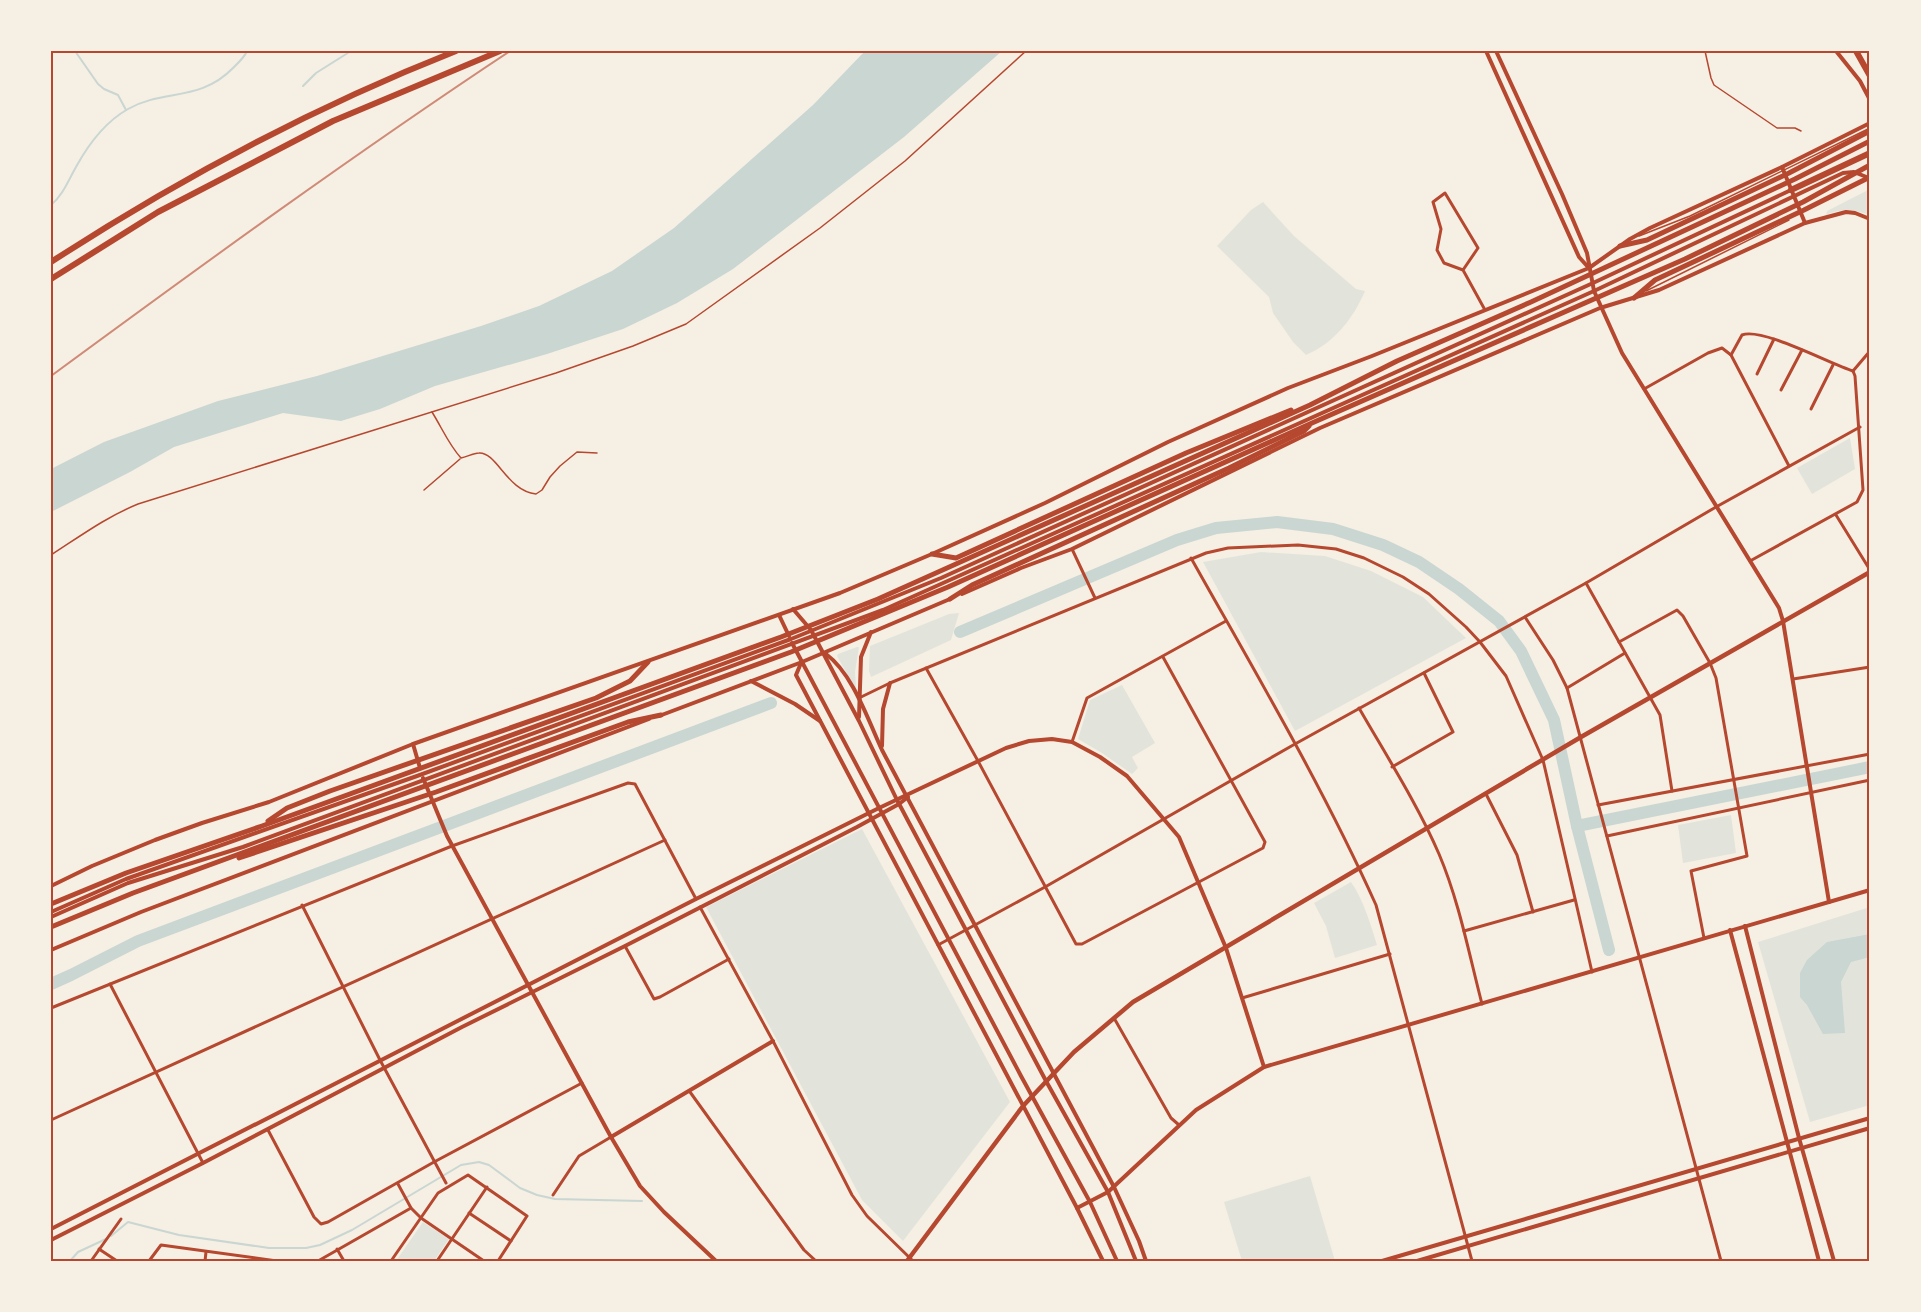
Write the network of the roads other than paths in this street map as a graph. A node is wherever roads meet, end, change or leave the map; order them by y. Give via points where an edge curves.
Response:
1 (456, 51) edge
2 (500, 51) edge
3 (1026, 51) edge
4 (1486, 51) edge
5 (1496, 51) edge
6 (1705, 51) edge
7 (1836, 51) edge
8 (1856, 51) edge
9 (1870, 76) edge
10 (1870, 99) edge
11 (1870, 127) edge
12 (1801, 131) dead end
13 (1870, 141) edge
14 (1870, 153) edge
15 (1870, 165) edge
16 (1782, 167) junction
17 (1870, 178) edge
18 (1791, 190) junction
19 (1795, 197) junction
20 (1870, 219) edge
21 (1805, 224) junction
22 (1630, 239) junction
23 (1620, 246) junction
24 (51, 262) edge
25 (1589, 268) junction
26 (1463, 270) junction
27 (51, 279) edge
28 (1593, 283) junction
29 (1594, 291) junction
30 (1634, 298) junction
31 (1600, 308) junction
32 (1485, 310) junction
33 (1774, 339) junction
34 (1802, 350) junction
35 (1870, 351) edge
36 (1731, 355) junction
37 (1833, 365) junction
38 (1853, 371) junction
39 (1756, 374) dead end
40 (1644, 389) junction
41 (1781, 390) dead end
42 (1310, 405) junction
43 (1811, 409) dead end
44 (432, 411) junction
45 (1312, 423) junction
46 (1860, 427) junction
47 (597, 453) dead end
48 (461, 459) junction
49 (1789, 466) junction
50 (1162, 483) junction
51 (424, 490) dead end
52 (1170, 500) junction
53 (1716, 507) junction
54 (1836, 515) junction
55 (1072, 549) junction
56 (51, 555) edge
57 (933, 555) junction
58 (1191, 558) junction
59 (1750, 561) junction
60 (1870, 571) edge
61 (1586, 583) junction
62 (1095, 598) junction
63 (950, 599) junction
64 (793, 609) junction
65 (779, 615) junction
66 (1524, 616) junction
67 (1226, 621) junction
68 (1783, 621) junction
69 (812, 630) junction
70 (871, 632) junction
71 (815, 636) junction
72 (792, 641) junction
73 (1480, 642) junction
74 (1619, 642) junction
75 (823, 652) junction
76 (1625, 653) junction
77 (1163, 657) junction
78 (648, 662) junction
79 (801, 662) junction
80 (1710, 663) junction
81 (1870, 667) edge
82 (926, 668) junction
83 (1424, 673) junction
84 (750, 680) junction
85 (1793, 680) junction
86 (890, 683) junction
87 (1567, 688) junction
88 (1650, 697) junction
89 (858, 699) junction
90 (1359, 708) junction
91 (661, 715) junction
92 (859, 721) junction
93 (820, 722) junction
94 (1581, 737) junction
95 (1072, 742) junction
96 (413, 744) junction
97 (1295, 744) junction
98 (882, 750) junction
99 (1870, 754) edge
100 (1545, 759) junction
101 (978, 761) junction
102 (1806, 766) junction
103 (1392, 767) junction
104 (421, 774) junction
105 (423, 780) junction
106 (1231, 780) junction
107 (1733, 780) junction
108 (1870, 780) edge
109 (1672, 791) junction
110 (1811, 793) junction
111 (1486, 794) junction
112 (907, 797) junction
113 (433, 802) junction
114 (898, 802) junction
115 (879, 808) junction
116 (1599, 808) junction
117 (1738, 808) junction
118 (869, 813) junction
119 (882, 814) junction
120 (1165, 819) junction
121 (872, 820) junction
122 (262, 826) junction
123 (1427, 828) junction
124 (1607, 836) junction
125 (665, 840) junction
126 (452, 846) junction
127 (1360, 868) junction
128 (177, 877) junction
129 (1198, 882) junction
130 (51, 886) edge
131 (1045, 887) junction
132 (1870, 890) edge
133 (696, 899) junction
134 (1575, 900) junction
135 (1829, 902) junction
136 (51, 904) edge
137 (302, 905) junction
138 (700, 907) junction
139 (51, 912) edge
140 (1533, 912) junction
141 (51, 917) edge
142 (492, 918) junction
143 (974, 925) junction
144 (1745, 926) junction
145 (51, 927) edge
146 (966, 929) junction
147 (1730, 930) junction
148 (1464, 932) junction
149 (1704, 938) junction
150 (949, 939) junction
151 (938, 945) junction
152 (625, 946) junction
153 (1226, 948) junction
154 (51, 950) edge
155 (1390, 954) junction
156 (1640, 957) junction
157 (730, 959) junction
158 (1592, 972) junction
159 (110, 983) junction
160 (529, 985) junction
161 (344, 986) junction
162 (533, 992) junction
163 (1242, 999) junction
164 (1482, 1004) junction
165 (51, 1008) edge
166 (1114, 1018) junction
167 (1409, 1025) junction
168 (773, 1041) junction
169 (380, 1060) junction
170 (384, 1067) junction
171 (1264, 1067) junction
172 (156, 1072) junction
173 (1052, 1074) junction
174 (1046, 1081) junction
175 (582, 1083) junction
176 (690, 1092) junction
177 (1032, 1097) junction
178 (1023, 1106) junction
179 (1870, 1118) edge
180 (51, 1120) edge
181 (1179, 1125) junction
182 (1870, 1128) edge
183 (268, 1130) junction
184 (611, 1137) junction
185 (1799, 1138) junction
186 (1786, 1142) junction
187 (1802, 1148) junction
188 (1789, 1151) junction
189 (198, 1154) junction
190 (203, 1163) junction
191 (435, 1164) junction
192 (1696, 1169) junction
193 (1699, 1178) junction
194 (446, 1182) dead end
195 (398, 1185) junction
196 (487, 1187) junction
197 (1114, 1187) junction
198 (1108, 1192) junction
199 (553, 1195) dead end
200 (1090, 1202) junction
201 (410, 1206) junction
202 (1077, 1208) junction
203 (469, 1213) junction
204 (421, 1218) junction
205 (121, 1219) dead end
206 (51, 1229) edge
207 (1466, 1237) junction
208 (452, 1239) junction
209 (51, 1240) edge
210 (511, 1241) junction
211 (1468, 1246) junction
212 (99, 1249) junction
213 (338, 1249) junction
214 (206, 1252) junction
215 (910, 1260) edge
216 (91, 1261) edge
217 (117, 1261) edge
218 (149, 1261) edge
219 (205, 1261) edge
220 (277, 1261) edge
221 (318, 1261) edge
222 (344, 1261) edge
223 (391, 1261) edge
224 (436, 1261) edge
225 (484, 1261) edge
226 (498, 1261) edge
227 (716, 1261) edge
228 (816, 1261) edge
229 (1102, 1261) edge
230 (1116, 1261) edge
231 (1136, 1261) edge
232 (1146, 1261) edge
233 (1382, 1261) edge
234 (1417, 1261) edge
235 (1472, 1261) edge
236 (1721, 1261) edge
237 (1819, 1261) edge
238 (1834, 1261) edge

1 - 24 highway via 283,127 158,195
2 - 27 highway via 301,137 158,212
3 - 44 lane via 905,161 686,324 556,373
4 - 25 street via 1579,257
5 - 25 street via 1562,194 1587,253
6 - 12 lane via 1714,85 1777,128
7 - 10 street
8 - 9 highway
11 - 16 street
11 - 22 lane via 1690,216
11 - 23 highway via 1789,173 1647,240
13 - 42 highway
14 - 18 highway
15 - 45 highway via 1685,259
16 - 18 street
16 - 22 street
17 - 19 street via 1843,173
17 - 30 highway via 1655,283
18 - 19 street
18 - 28 street
19 - 21 street
19 - 29 street
20 - 21 street via 1846,212
21 - 30 street
22 - 23 street
23 - 25 street
25 - 28 street
25 - 32 street
26 - 26 street via 1444,263 1437,250 1441,229 1433,202 1445,193 1478,248
26 - 32 street
28 - 29 street
28 - 69 street via 941,578
29 - 31 street
29 - 50 street
30 - 31 street
31 - 40 street
31 - 52 street via 1320,428
32 - 57 street via 1288,388
33 - 34 street
33 - 36 street via 1746,333
33 - 39 street
34 - 37 street
34 - 41 street
35 - 38 street
36 - 40 street via 1722,348
36 - 49 street
37 - 38 street
37 - 43 street
38 - 46 street
40 - 53 street
42 - 57 highway via 1186,453 956,558
42 - 122 highway via 878,599
44 - 48 lane
44 - 56 lane via 138,504
45 - 63 highway via 1304,431 1229,468 972,585
45 - 128 highway via 948,587 791,652
46 - 49 street
46 - 54 street via 1863,490 1857,502
47 - 48 lane via 577,452 536,494 519,489 483,453
48 - 51 lane
49 - 53 street
50 - 52 street
50 - 71 street via 883,610
52 - 55 street
53 - 59 street
53 - 61 street
54 - 59 street
54 - 60 street
55 - 62 street
55 - 63 street
57 - 64 street
58 - 62 street
58 - 67 street
58 - 73 street via 1228,548 1279,544 1336,549 1403,577 1429,594
59 - 68 street
60 - 68 main road
61 - 66 street
61 - 74 street
62 - 82 street
63 - 70 street
64 - 65 street
64 - 69 street
65 - 72 street
65 - 78 street
66 - 73 street
66 - 87 street
67 - 77 street
67 - 97 street
68 - 80 main road
68 - 85 street
69 - 71 street
69 - 72 street
70 - 75 street
70 - 89 street via 861,657
71 - 72 street
71 - 75 street
72 - 79 street
72 - 104 street
72 - 105 street
73 - 83 street
73 - 100 street via 1506,676
74 - 76 street
74 - 80 street via 1677,610
75 - 79 street
75 - 89 street via 836,662
75 - 92 street
76 - 87 street
76 - 88 street
77 - 95 street via 1087,698
77 - 106 street
78 - 96 street
78 - 122 highway via 630,681 596,698 330,791 287,808
79 - 84 street
79 - 93 street via 796,675
79 - 115 street
80 - 88 main road
80 - 107 street
81 - 85 street
82 - 86 street
82 - 101 street
83 - 90 street
83 - 103 street via 1453,732
84 - 91 street
84 - 93 street
85 - 102 street
86 - 89 street
86 - 98 street via 883,709
87 - 94 street
88 - 94 main road
88 - 109 street via 1660,715
89 - 92 street
89 - 98 street
90 - 97 street
90 - 103 street
91 - 113 street
91 - 128 highway via 628,722 318,832
92 - 114 street
93 - 118 street
94 - 100 main road
94 - 116 street
95 - 101 street via 1029,741
95 - 120 street via 1127,776
96 - 104 street
96 - 130 street via 269,802 155,840
97 - 106 street
97 - 127 street
98 - 112 street
99 - 102 street
100 - 111 main road
100 - 134 street
101 - 112 street
101 - 131 street
102 - 107 street
102 - 110 street
103 - 123 street
104 - 105 street
104 - 139 street via 126,879
105 - 113 street
105 - 141 street via 243,847 128,883
106 - 120 street
106 - 129 street via 1265,842 1263,848
107 - 109 street
107 - 117 street
108 - 110 street
109 - 116 street
110 - 117 street
110 - 135 street
111 - 123 main road
111 - 140 street via 1517,855
112 - 114 street
112 - 143 street
113 - 126 street
113 - 154 street
114 - 115 street
114 - 119 street
114 - 146 street
115 - 118 street
115 - 119 street
116 - 124 street
117 - 124 street
117 - 149 street via 1747,856 1691,871
118 - 121 street
118 - 133 street
119 - 121 street
119 - 150 street
120 - 129 street via 1179,837
120 - 131 street
121 - 138 street
121 - 151 street
122 - 136 highway via 126,873
123 - 127 main road
123 - 148 street
124 - 156 street
125 - 126 street via 635,784 628,783
125 - 133 street
125 - 142 street
126 - 137 street
126 - 142 street
127 - 153 main road
127 - 155 street via 1381,917
128 - 145 highway
129 - 131 street via 1082,944 1076,944
129 - 153 street
131 - 143 street
132 - 135 street
133 - 160 street
134 - 140 street
134 - 158 street
135 - 144 street
137 - 159 street
137 - 161 street
138 - 152 street
138 - 157 street
140 - 148 street
142 - 160 street
142 - 161 street
143 - 146 street
143 - 173 street
144 - 147 street
144 - 185 street
146 - 150 street
146 - 174 street
147 - 149 street
147 - 186 street
148 - 164 street
149 - 156 street
150 - 151 street
150 - 177 street
151 - 178 street
152 - 157 street via 654,999
152 - 162 street
153 - 163 street
153 - 166 main road via 1152,990
155 - 163 street
155 - 167 street
156 - 158 street
156 - 192 street
157 - 168 street
158 - 164 street
159 - 165 street
159 - 172 street
160 - 162 street
160 - 169 street
161 - 169 street
161 - 172 street
162 - 170 street
162 - 175 street
163 - 171 street
164 - 167 street
166 - 173 main road
166 - 181 street
167 - 171 street
167 - 207 street
168 - 176 street
168 - 215 street via 852,1195
169 - 170 street
169 - 189 street
170 - 183 street
170 - 191 street
171 - 181 street via 1212,1098
172 - 180 street
172 - 189 street
173 - 174 main road
173 - 197 street
174 - 177 main road
174 - 198 street
175 - 184 street
175 - 191 street
176 - 184 street
176 - 228 street via 804,1250
177 - 178 main road
177 - 200 street
178 - 202 street
178 - 215 main road
179 - 185 street
181 - 197 street
182 - 187 street
183 - 190 street
183 - 195 street via 321,1224
184 - 199 street via 579,1156
184 - 227 street via 640,1186
185 - 186 street
185 - 187 street
186 - 188 street
186 - 192 street
187 - 188 street
187 - 238 street
188 - 193 street
188 - 237 street
189 - 190 street
189 - 206 street
190 - 209 street
191 - 194 street
191 - 195 street
192 - 193 street
192 - 207 street
193 - 211 street
193 - 236 street
195 - 201 street
196 - 203 street
196 - 204 street via 468,1175 438,1192
196 - 210 street via 527,1216
197 - 198 street
197 - 232 street
198 - 200 street
198 - 231 street
200 - 202 street
200 - 230 street
201 - 204 street
201 - 213 street
202 - 229 street
203 - 208 street
203 - 210 street
204 - 208 street
204 - 223 street
205 - 212 street
207 - 211 street
207 - 233 street
208 - 224 street
208 - 225 street
210 - 226 street
211 - 234 street
211 - 235 street
212 - 216 street
212 - 217 street
213 - 221 street
213 - 222 street
214 - 218 street via 161,1245
214 - 219 street
214 - 220 street

